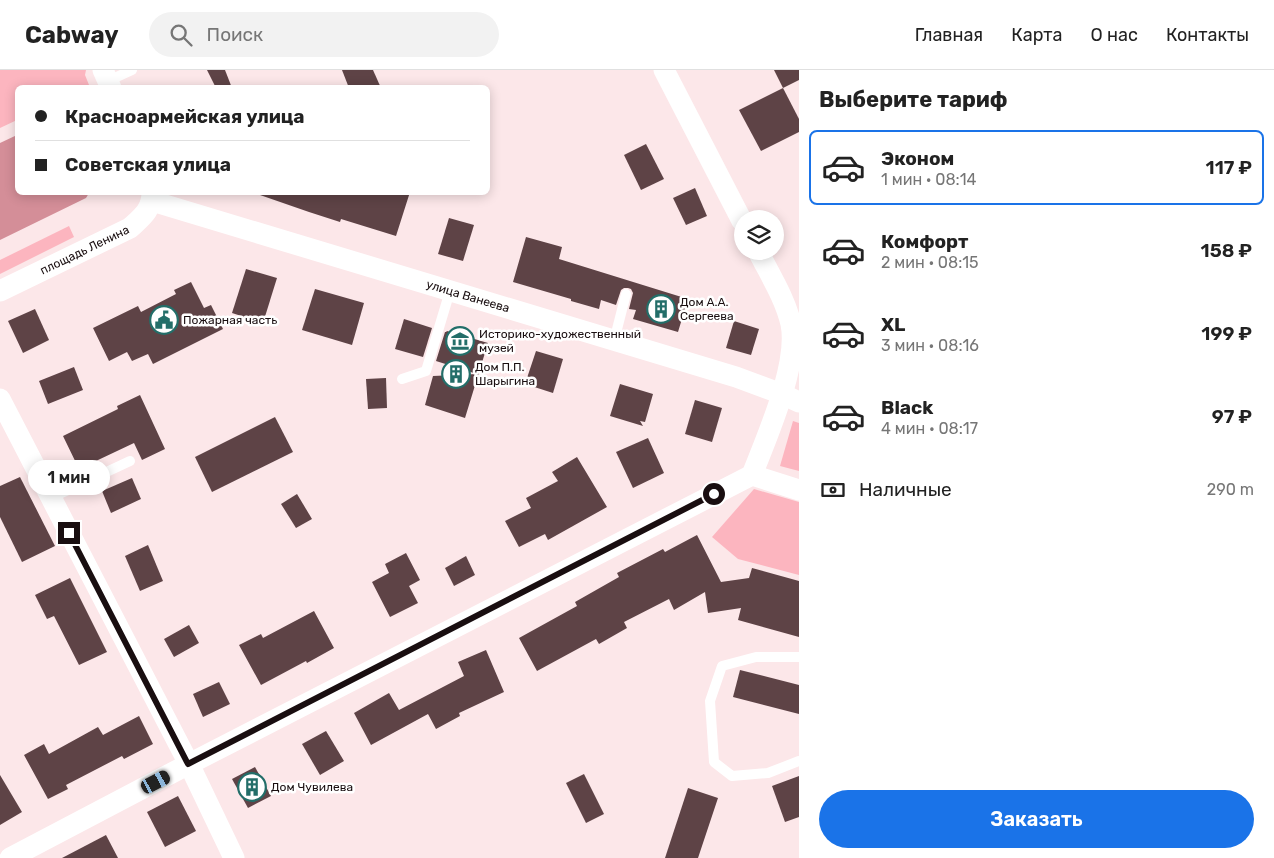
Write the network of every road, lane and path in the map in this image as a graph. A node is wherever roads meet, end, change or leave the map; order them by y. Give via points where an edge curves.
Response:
1 (132, 70) edge
2 (664, 70) edge
3 (107, 80) edge
4 (152, 197) edge
5 (736, 210) edge
6 (762, 260) edge
7 (0, 291) edge
8 (450, 291) junction
9 (626, 294) dead end
10 (614, 340) junction
11 (402, 380) dead end
12 (791, 398) edge
13 (0, 400) edge
14 (130, 461) dead end
15 (752, 475) junction
16 (799, 490) edge
17 (51, 498) junction
18 (799, 657) edge
19 (799, 761) edge
20 (188, 764) junction
21 (10, 858) edge
22 (234, 858) edge

1 - 3 lane
2 - 5 street
4 - 7 street, площадь Ленина via 144,216 130,228
4 - 8 street, улица Ванеева
6 - 12 street via 792,326 788,372
8 - 10 street, улица Ванеева
8 - 11 lane via 426,371
9 - 10 lane
10 - 12 street, улица Ванеева
12 - 15 street
13 - 17 street
14 - 17 lane
15 - 16 street
15 - 20 street
17 - 20 street
18 - 19 lane via 756,657 722,666 710,701 714,762 732,776 768,773
20 - 21 street
20 - 22 street

